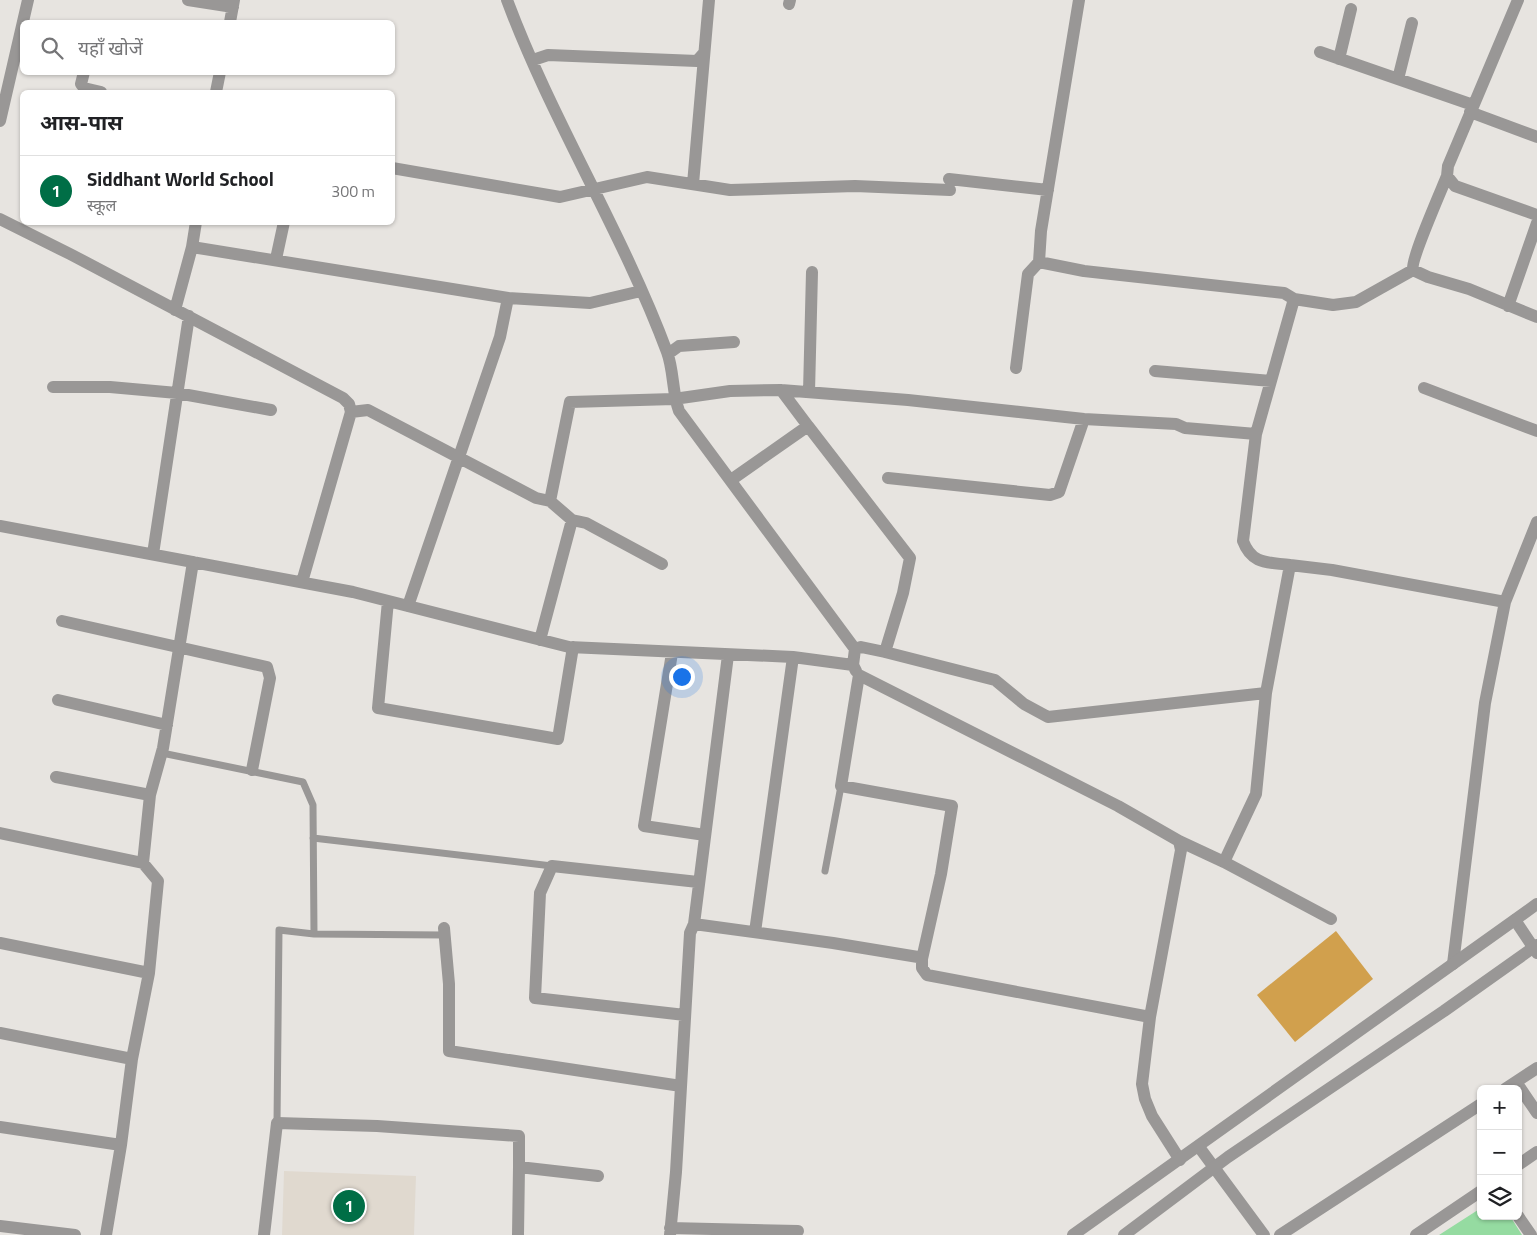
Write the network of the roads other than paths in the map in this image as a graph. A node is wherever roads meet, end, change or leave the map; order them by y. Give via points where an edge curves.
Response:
1 (28, 0) edge
2 (188, 0) edge
3 (507, 0) edge
4 (708, 0) edge
5 (1078, 0) edge
6 (1518, 0) edge
7 (233, 4) edge
8 (1352, 8) dead end
9 (23, 20) edge
10 (230, 20) edge
11 (1412, 22) dead end
12 (20, 35) edge
13 (1320, 52) dead end
14 (704, 54) junction
15 (1339, 58) junction
16 (533, 60) junction
17 (83, 75) edge
18 (219, 75) edge
19 (1398, 79) junction
20 (92, 90) edge
21 (216, 90) edge
22 (1472, 109) junction
23 (0, 121) edge
24 (1537, 137) edge
25 (395, 169) edge
26 (1446, 176) junction
27 (693, 184) junction
28 (592, 189) junction
29 (1048, 190) junction
30 (1537, 215) edge
31 (0, 219) edge
32 (1537, 223) edge
33 (196, 225) edge
34 (283, 225) edge
35 (192, 247) junction
36 (276, 259) junction
37 (1039, 262) junction
38 (1414, 270) junction
39 (812, 272) dead end
40 (641, 291) junction
41 (508, 298) junction
42 (1294, 299) junction
43 (1508, 306) junction
44 (175, 310) junction
45 (189, 316) junction
46 (1537, 317) edge
47 (734, 342) dead end
48 (668, 354) junction
49 (1016, 368) dead end
50 (1155, 371) dead end
51 (1271, 381) junction
52 (53, 387) dead end
53 (1424, 388) dead end
54 (781, 390) junction
55 (809, 392) junction
56 (177, 394) junction
57 (674, 399) junction
58 (271, 410) dead end
59 (350, 412) junction
60 (1084, 419) junction
61 (808, 426) junction
62 (1537, 431) edge
63 (1256, 434) junction
64 (459, 458) junction
65 (888, 478) dead end
66 (730, 480) junction
67 (550, 501) junction
68 (572, 520) junction
69 (1537, 522) edge
70 (0, 526) edge
71 (153, 554) junction
72 (193, 562) junction
73 (662, 564) dead end
74 (1290, 565) junction
75 (302, 582) junction
76 (388, 601) junction
77 (1505, 602) junction
78 (408, 606) junction
79 (62, 621) dead end
80 (540, 640) junction
81 (573, 647) junction
82 (180, 649) junction
83 (855, 649) junction
84 (885, 652) junction
85 (672, 653) junction
86 (728, 655) junction
87 (792, 658) junction
88 (856, 670) junction
89 (1266, 692) junction
90 (58, 700) dead end
91 (167, 725) junction
92 (162, 753) junction
93 (252, 770) junction
94 (56, 777) dead end
95 (841, 786) junction
96 (150, 795) junction
97 (0, 833) edge
98 (705, 834) junction
99 (313, 838) junction
100 (1179, 841) junction
101 (1224, 862) junction
102 (143, 863) junction
103 (552, 866) junction
104 (825, 870) dead end
105 (698, 882) junction
106 (1537, 904) edge
107 (1331, 919) dead end
108 (1515, 920) junction
109 (694, 924) junction
110 (444, 932) joint
111 (755, 932) junction
112 (314, 934) junction
113 (0, 943) edge
114 (1536, 949) edge
115 (922, 959) junction
116 (1453, 964) junction
117 (149, 973) junction
118 (685, 1015) junction
119 (1150, 1017) junction
120 (0, 1033) edge
121 (132, 1059) junction
122 (1537, 1068) edge
123 (1510, 1085) edge
124 (681, 1086) junction
125 (1522, 1097) edge
126 (1477, 1107) edge
127 (1537, 1113) edge
128 (277, 1123) junction
129 (0, 1128) edge
130 (121, 1145) junction
131 (1199, 1147) junction
132 (1537, 1152) edge
133 (1180, 1160) junction
134 (1522, 1162) edge
135 (519, 1167) junction
136 (1215, 1167) junction
137 (598, 1176) dead end
138 (1477, 1194) edge
139 (1521, 1220) edge
140 (0, 1226) edge
141 (798, 1231) dead end
142 (670, 1232) edge
143 (75, 1235) edge
144 (106, 1235) edge
145 (264, 1235) edge
146 (518, 1235) edge
147 (1072, 1235) edge
148 (1124, 1235) edge
149 (1264, 1235) edge
150 (1280, 1235) edge
151 (1416, 1235) edge
152 (1532, 1235) edge

1 - 9 street
2 - 7 street
3 - 16 street
4 - 14 street
5 - 29 street
6 - 22 street
7 - 10 street
8 - 15 street
11 - 19 street
12 - 23 street
13 - 15 street
14 - 16 street via 697,61 548,55
14 - 27 street
15 - 19 street
16 - 28 street
17 - 20 street via 81,84
18 - 21 street
19 - 22 street
22 - 24 street
22 - 26 street
25 - 28 street via 560,197
26 - 30 street via 1455,186
26 - 38 street via 1416,251 1412,265
27 - 28 street via 647,177
27 - 29 street via 730,190 949,184
28 - 40 street
29 - 37 street
31 - 44 street
32 - 43 street
33 - 35 street
34 - 36 street
35 - 36 street
35 - 44 street
36 - 41 street
37 - 42 street via 1084,271 1284,293
37 - 49 street via 1028,274
38 - 42 street via 1356,302 1333,305
38 - 43 street
39 - 55 street
40 - 41 street via 590,303
40 - 48 street
41 - 64 street via 500,337
42 - 51 street
43 - 46 street
44 - 45 street
45 - 56 street
45 - 59 street via 343,398 349,404
47 - 48 street via 679,346
48 - 57 street
50 - 51 street
51 - 63 street
52 - 56 street via 110,387
53 - 62 street
54 - 55 street
54 - 57 street via 730,391
54 - 61 street
55 - 60 street
56 - 58 street
56 - 71 street
57 - 66 street via 679,411
57 - 67 street via 570,402
59 - 64 street via 368,410
59 - 75 street
60 - 63 street via 1176,424 1184,428
60 - 65 street via 1059,492 1050,495
61 - 66 street
61 - 84 street via 910,558
63 - 74 street via 1243,541 1247,552 1256,560
64 - 67 street via 536,498
64 - 78 street
66 - 83 street
67 - 68 street
68 - 73 street via 586,523
68 - 80 street
69 - 77 street
70 - 71 street
71 - 72 street
72 - 75 street
72 - 82 street
74 - 77 street
74 - 89 street
75 - 76 street
76 - 78 street
76 - 81 street via 378,708 558,739
77 - 116 street via 1485,703
78 - 80 street
79 - 82 street
80 - 81 street
81 - 85 street
82 - 91 street
82 - 93 street via 267,666 270,678
83 - 84 street via 861,646
83 - 88 street
84 - 89 street via 995,680 1024,704 1048,717
85 - 86 street
85 - 98 street via 644,826
86 - 87 street
86 - 98 street
87 - 88 street
87 - 111 street
88 - 95 street
88 - 100 street
89 - 101 street via 1256,794
90 - 91 street
91 - 92 street
92 - 93 lane
92 - 96 street
93 - 99 lane via 303,782 313,805
94 - 96 street
95 - 104 lane
95 - 115 street via 952,806
96 - 102 street
97 - 102 street
98 - 105 street
99 - 103 lane
99 - 112 lane
100 - 101 street
100 - 119 street via 1178,872
101 - 107 street
102 - 117 street via 158,881
103 - 105 street
103 - 118 street via 540,893 535,998
105 - 109 street
106 - 108 street
108 - 114 street
108 - 116 street
109 - 111 street
109 - 118 street via 690,933
110 - 112 lane
110 - 124 street via 449,984 449,1051
111 - 115 street
112 - 128 lane via 279,930
113 - 117 street
114 - 136 street
115 - 119 street via 922,968 927,975
116 - 131 street
117 - 121 street
118 - 124 street
119 - 133 street via 1143,1065 1145,1099
120 - 121 street
121 - 130 street
122 - 123 street
124 - 142 street
125 - 127 street
126 - 150 street
128 - 135 street via 519,1136
128 - 145 street
129 - 130 street
130 - 144 street
131 - 133 street
131 - 136 street
132 - 134 street
133 - 147 street
135 - 137 street
135 - 146 street
136 - 148 street
136 - 149 street
138 - 151 street
139 - 152 street
140 - 143 street
141 - 142 street

